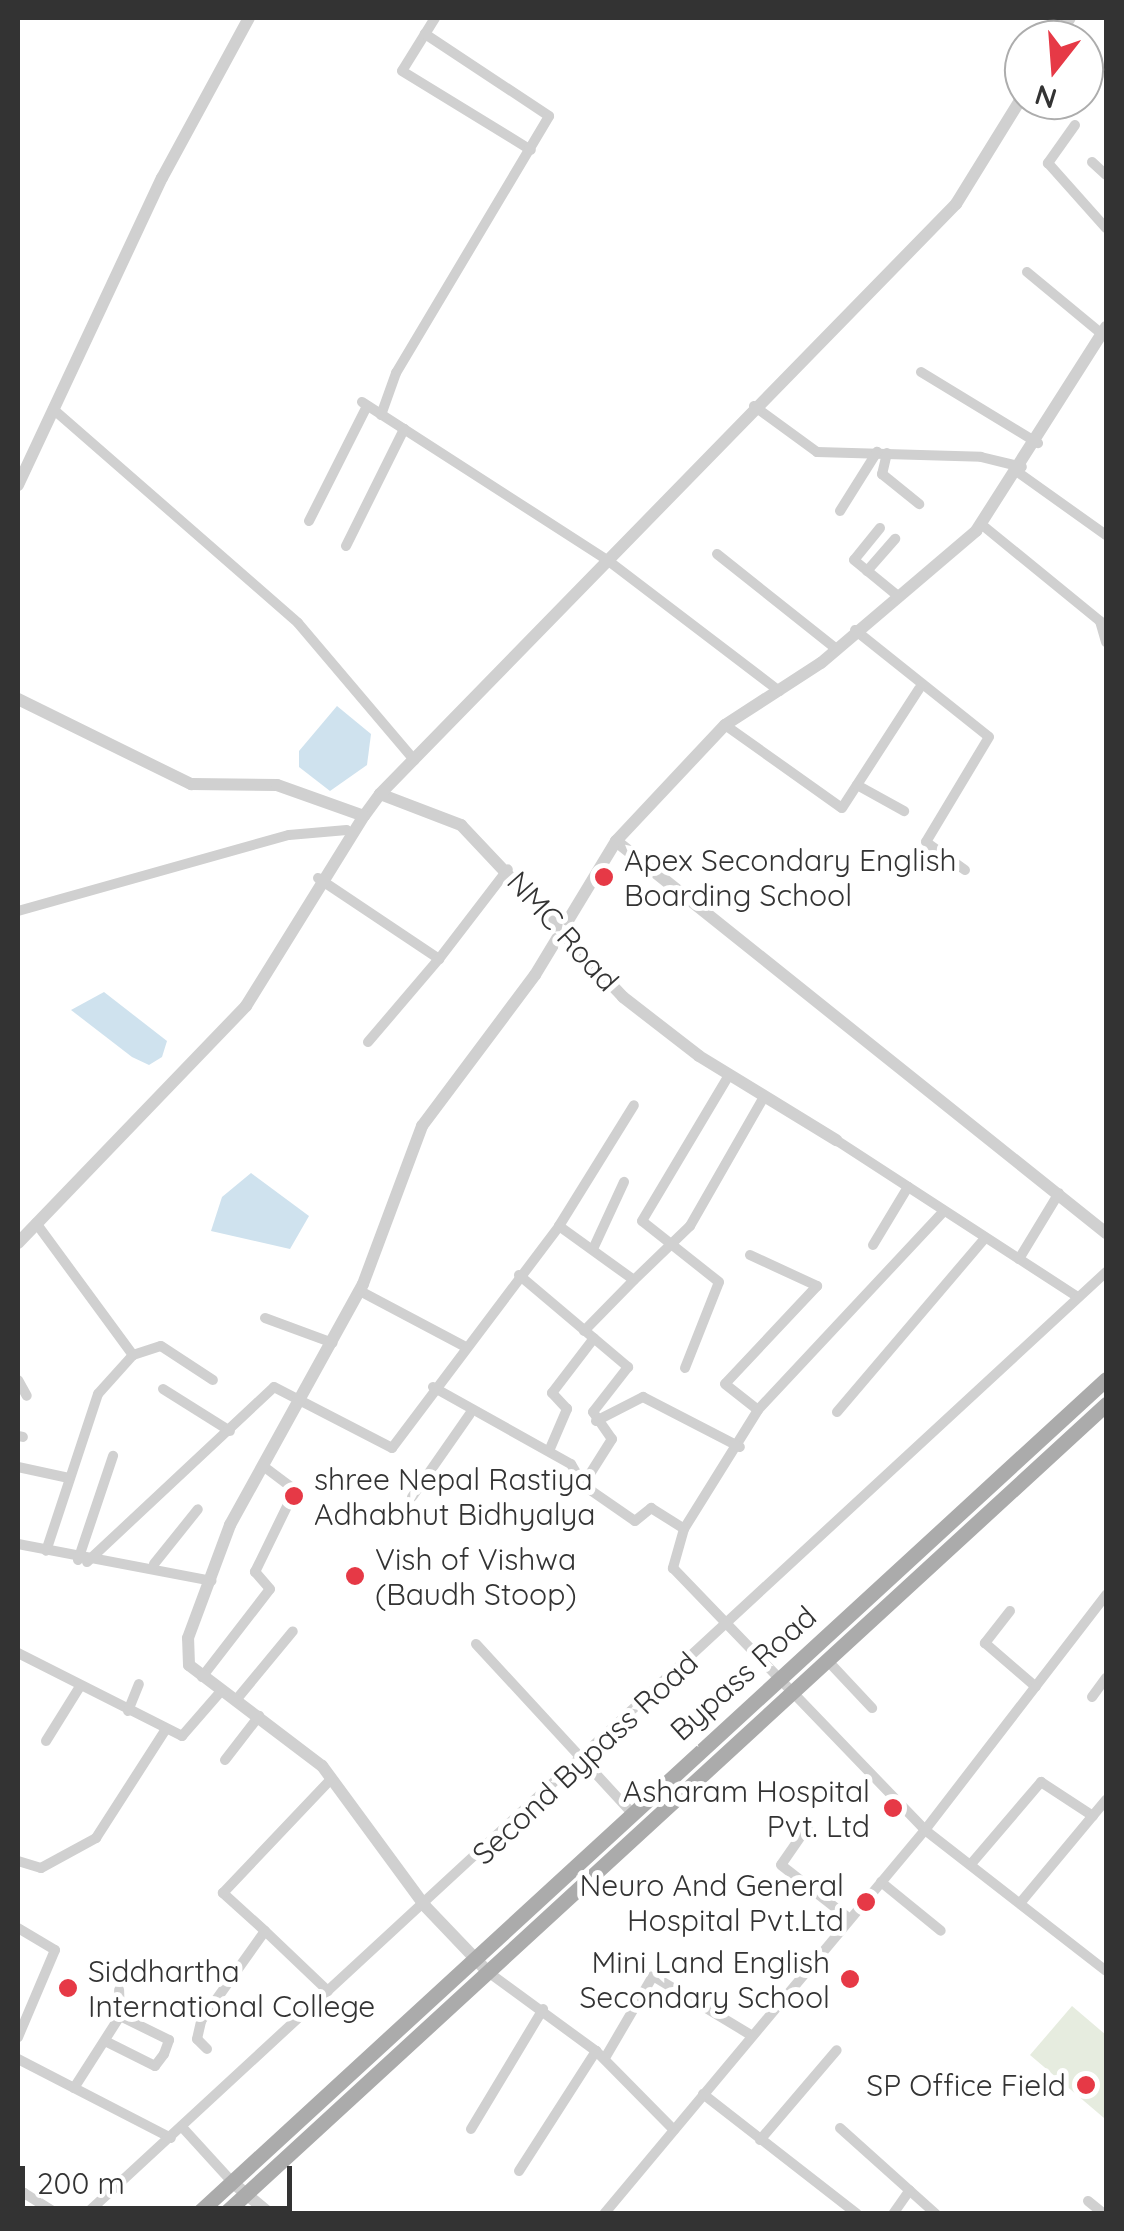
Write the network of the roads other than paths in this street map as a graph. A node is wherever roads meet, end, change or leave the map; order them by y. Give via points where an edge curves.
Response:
1 (249, 18) edge
2 (435, 18) edge
3 (425, 34) junction
4 (1008, 120) edge
5 (1075, 125) dead end
6 (531, 150) junction
7 (1092, 162) dead end
8 (1106, 175) edge
9 (1106, 228) edge
10 (1027, 272) dead end
11 (1104, 331) edge
12 (921, 372) dead end
13 (754, 406) junction
14 (53, 409) junction
15 (382, 415) junction
16 (404, 429) junction
17 (1039, 443) junction
18 (882, 452) junction
19 (1021, 470) junction
20 (18, 485) edge
21 (854, 497) junction
22 (919, 504) dead end
23 (865, 507) dead end
24 (840, 510) dead end
25 (309, 521) dead end
26 (981, 524) junction
27 (880, 528) dead end
28 (1106, 535) edge
29 (895, 540) dead end
30 (346, 546) dead end
31 (718, 554) dead end
32 (606, 559) junction
33 (867, 571) junction
34 (898, 596) junction
35 (855, 630) junction
36 (1106, 642) edge
37 (835, 648) junction
38 (919, 689) junction
39 (779, 691) junction
40 (18, 699) edge
41 (725, 725) junction
42 (414, 760) junction
43 (857, 785) junction
44 (380, 794) junction
45 (904, 811) dead end
46 (364, 816) junction
47 (347, 830) junction
48 (616, 841) junction
49 (508, 869) junction
50 (965, 870) dead end
51 (318, 878) junction
52 (18, 911) edge
53 (560, 929) junction
54 (439, 959) junction
55 (368, 1042) dead end
56 (729, 1075) junction
57 (764, 1097) junction
58 (634, 1105) dead end
59 (836, 1140) joint
60 (624, 1182) dead end
61 (908, 1187) junction
62 (1059, 1193) junction
63 (944, 1210) junction
64 (36, 1223) junction
65 (559, 1226) junction
66 (1106, 1232) edge
67 (985, 1238) junction
68 (18, 1243) edge
69 (674, 1244) junction
70 (874, 1245) dead end
71 (592, 1249) junction
72 (750, 1255) dead end
73 (1019, 1259) junction
74 (1106, 1272) edge
75 (520, 1276) junction
76 (634, 1280) junction
77 (360, 1291) junction
78 (1078, 1297) junction
79 (265, 1318) dead end
80 (589, 1334) junction
81 (333, 1343) junction
82 (464, 1346) junction
83 (134, 1354) junction
84 (686, 1368) dead end
85 (18, 1380) edge
86 (213, 1380) dead end
87 (1105, 1384) edge
88 (433, 1388) junction
89 (163, 1389) dead end
90 (26, 1396) dead end
91 (295, 1396) junction
92 (1106, 1404) edge
93 (758, 1410) junction
94 (837, 1412) dead end
95 (470, 1414) junction
96 (596, 1421) junction
97 (230, 1431) junction
98 (740, 1447) junction
99 (549, 1450) junction
100 (113, 1456) dead end
101 (18, 1467) edge
102 (264, 1467) junction
103 (69, 1478) junction
104 (583, 1485) junction
105 (412, 1496) dead end
106 (198, 1508) dead end
107 (684, 1529) junction
108 (18, 1544) edge
109 (46, 1551) junction
110 (83, 1561) junction
111 (154, 1564) junction
112 (212, 1581) junction
113 (1104, 1604) edge
114 (1010, 1611) dead end
115 (726, 1626) junction
116 (293, 1631) dead end
117 (476, 1644) dead end
118 (20, 1655) edge
119 (827, 1660) junction
120 (18, 1670) edge
121 (202, 1677) junction
122 (1106, 1678) edge
123 (778, 1679) junction
124 (140, 1684) dead end
125 (1036, 1687) junction
126 (79, 1688) junction
127 (222, 1690) junction
128 (790, 1693) junction
129 (1092, 1697) dead end
130 (236, 1700) junction
131 (872, 1708) dead end
132 (128, 1711) junction
133 (259, 1716) junction
134 (166, 1730) junction
135 (46, 1741) dead end
136 (225, 1760) dead end
137 (580, 1763) junction
138 (332, 1778) junction
139 (1106, 1800) edge
140 (630, 1812) junction
141 (1092, 1816) junction
142 (808, 1826) dead end
143 (925, 1830) junction
144 (18, 1861) edge
145 (971, 1864) junction
146 (881, 1882) junction
147 (1021, 1902) junction
148 (425, 1906) junction
149 (846, 1916) junction
150 (18, 1928) edge
151 (265, 1931) junction
152 (942, 1931) dead end
153 (470, 1957) junction
154 (1106, 1970) edge
155 (488, 1972) junction
156 (118, 1990) dead end
157 (328, 1991) junction
158 (543, 2009) junction
159 (120, 2016) junction
160 (749, 2034) junction
161 (18, 2036) edge
162 (105, 2042) junction
163 (207, 2050) dead end
164 (838, 2050) dead end
165 (600, 2054) junction
166 (18, 2059) edge
167 (360, 2061) junction
168 (374, 2077) junction
169 (74, 2088) junction
170 (703, 2094) junction
171 (182, 2127) junction
172 (840, 2128) dead end
173 (471, 2129) dead end
174 (674, 2130) junction
175 (171, 2138) junction
176 (760, 2140) junction
177 (520, 2170) dead end
178 (232, 2182) junction
179 (910, 2190) junction
180 (244, 2195) junction
181 (1088, 2201) dead end
182 (18, 2202) edge
183 (57, 2214) edge
184 (86, 2214) edge
185 (198, 2214) edge
186 (224, 2214) edge
187 (270, 2214) edge
188 (604, 2214) edge
189 (857, 2214) edge
190 (893, 2214) edge
191 (936, 2214) edge
192 (1104, 2214) edge

1 - 14 street
2 - 3 street
3 - 6 street via 549,116
3 - 6 street via 402,71
4 - 13 street via 956,204
5 - 9 street via 1048,163
6 - 15 street via 396,373
7 - 8 street
10 - 11 street
11 - 17 street
12 - 17 street
13 - 18 street via 817,452
13 - 32 street
14 - 20 street
14 - 42 street via 298,623
15 - 16 street
15 - 25 street via 364,404
16 - 30 street
16 - 32 street
17 - 19 street
18 - 19 street
18 - 21 street
18 - 22 street via 882,474
19 - 26 street
19 - 28 street
21 - 23 street
21 - 24 street
26 - 34 street
26 - 36 street via 1100,621
27 - 33 street via 854,560
29 - 33 street
31 - 37 street
32 - 39 street
32 - 42 street
33 - 34 street
34 - 35 street
35 - 37 street
35 - 38 street
37 - 39 street
38 - 43 street
38 - 50 street via 989,738 926,842
39 - 41 street
40 - 46 street via 163,775 217,787 277,785
41 - 43 street via 842,808
41 - 48 street
42 - 44 street
43 - 45 street
44 - 46 street
44 - 49 street, NMC Road via 460,825
46 - 47 street
47 - 51 street
47 - 52 street via 289,835
48 - 53 street
48 - 62 street
49 - 53 street, NMC Road
49 - 54 street
51 - 54 street
51 - 64 street via 246,1006
53 - 56 street, NMC Road via 608,984
53 - 77 street via 422,1126
54 - 55 street
56 - 57 street, NMC Road
56 - 69 street via 642,1221
57 - 59 street, NMC Road
57 - 69 street
58 - 65 street
59 - 61 street, NMC Road
60 - 71 street
61 - 63 street, NMC Road
61 - 70 street
62 - 66 street
62 - 73 street
63 - 67 street, NMC Road
63 - 93 street
64 - 68 street
64 - 83 street
65 - 71 street
65 - 75 street
67 - 73 street, NMC Road
67 - 94 street
69 - 76 street
69 - 84 street via 719,1282
71 - 76 street
72 - 93 street via 817,1286 725,1384
73 - 78 street, NMC Road
74 - 78 street, Second Bypass Road
75 - 80 street
75 - 82 street
76 - 80 street
77 - 81 street
77 - 82 street
78 - 115 street, Second Bypass Road
79 - 81 street
80 - 96 street via 629,1371 593,1412
80 - 99 street via 552,1393 567,1410
81 - 91 street
82 - 88 street
83 - 86 street via 161,1346
83 - 103 street via 98,1394
85 - 90 street
87 - 123 main road, Bypass Road
88 - 91 street via 386,1449
88 - 95 street
89 - 97 street
91 - 97 street via 274,1387
91 - 102 street
92 - 119 main road, Bypass Road
93 - 98 street
95 - 99 street
95 - 105 street
96 - 98 street via 644,1397
96 - 104 street via 612,1439
97 - 110 street
98 - 107 street
99 - 104 street
100 - 110 street
101 - 103 street
102 - 112 street via 230,1525
102 - 121 street via 295,1490 255,1572 270,1589
103 - 109 street
104 - 107 street via 635,1521 651,1508
106 - 111 street
107 - 115 street via 673,1568
108 - 109 street
109 - 110 street
110 - 111 street
111 - 112 street
112 - 121 street via 185,1654
113 - 125 street
114 - 125 street via 985,1643
115 - 123 street
115 - 137 street, Second Bypass Road
116 - 130 street
117 - 137 street
118 - 120 street
118 - 126 street
119 - 128 main road, Bypass Road
119 - 131 street
121 - 127 street
122 - 129 street
123 - 128 street
123 - 140 main road, Bypass Road
124 - 132 street
125 - 143 street
126 - 132 street
126 - 135 street
127 - 130 street
127 - 134 street via 188,1732
128 - 143 street
128 - 155 main road, Bypass Road
130 - 133 street
132 - 134 street
133 - 136 street
133 - 138 street
134 - 144 street via 96,1838 41,1868
137 - 140 street
137 - 148 street, Second Bypass Road
138 - 148 street
138 - 151 street via 222,1894
139 - 141 street
140 - 153 main road, Bypass Road
141 - 145 street via 1040,1782
141 - 147 street
142 - 149 street via 781,1865
143 - 145 street
143 - 146 street
145 - 147 street
146 - 149 street
146 - 152 street
147 - 154 street
148 - 153 street
148 - 157 street, Second Bypass Road
149 - 160 street
150 - 161 street via 55,1950
151 - 157 street
151 - 163 street via 201,2021
153 - 155 street
153 - 167 main road, Bypass Road
155 - 158 street
155 - 168 main road, Bypass Road
156 - 159 street
157 - 171 street, Second Bypass Road
158 - 165 street
158 - 173 street
159 - 162 street
159 - 162 street via 170,2040 164,2054 154,2066
160 - 165 street via 653,1976
160 - 170 street
162 - 169 street
164 - 176 street
165 - 174 street
165 - 177 street
166 - 169 street
167 - 168 main road
167 - 178 main road, Bypass Road
168 - 180 main road, Bypass Road
169 - 175 street
170 - 174 street
170 - 176 street
171 - 175 street, Second Bypass Road
171 - 178 street
172 - 179 street
174 - 188 street
175 - 184 street, Second Bypass Road
176 - 189 street
178 - 180 street
178 - 185 main road, Bypass Road
179 - 190 street
179 - 191 street
180 - 186 main road, Bypass Road
180 - 187 street
181 - 192 street
182 - 183 street via 24,2193

